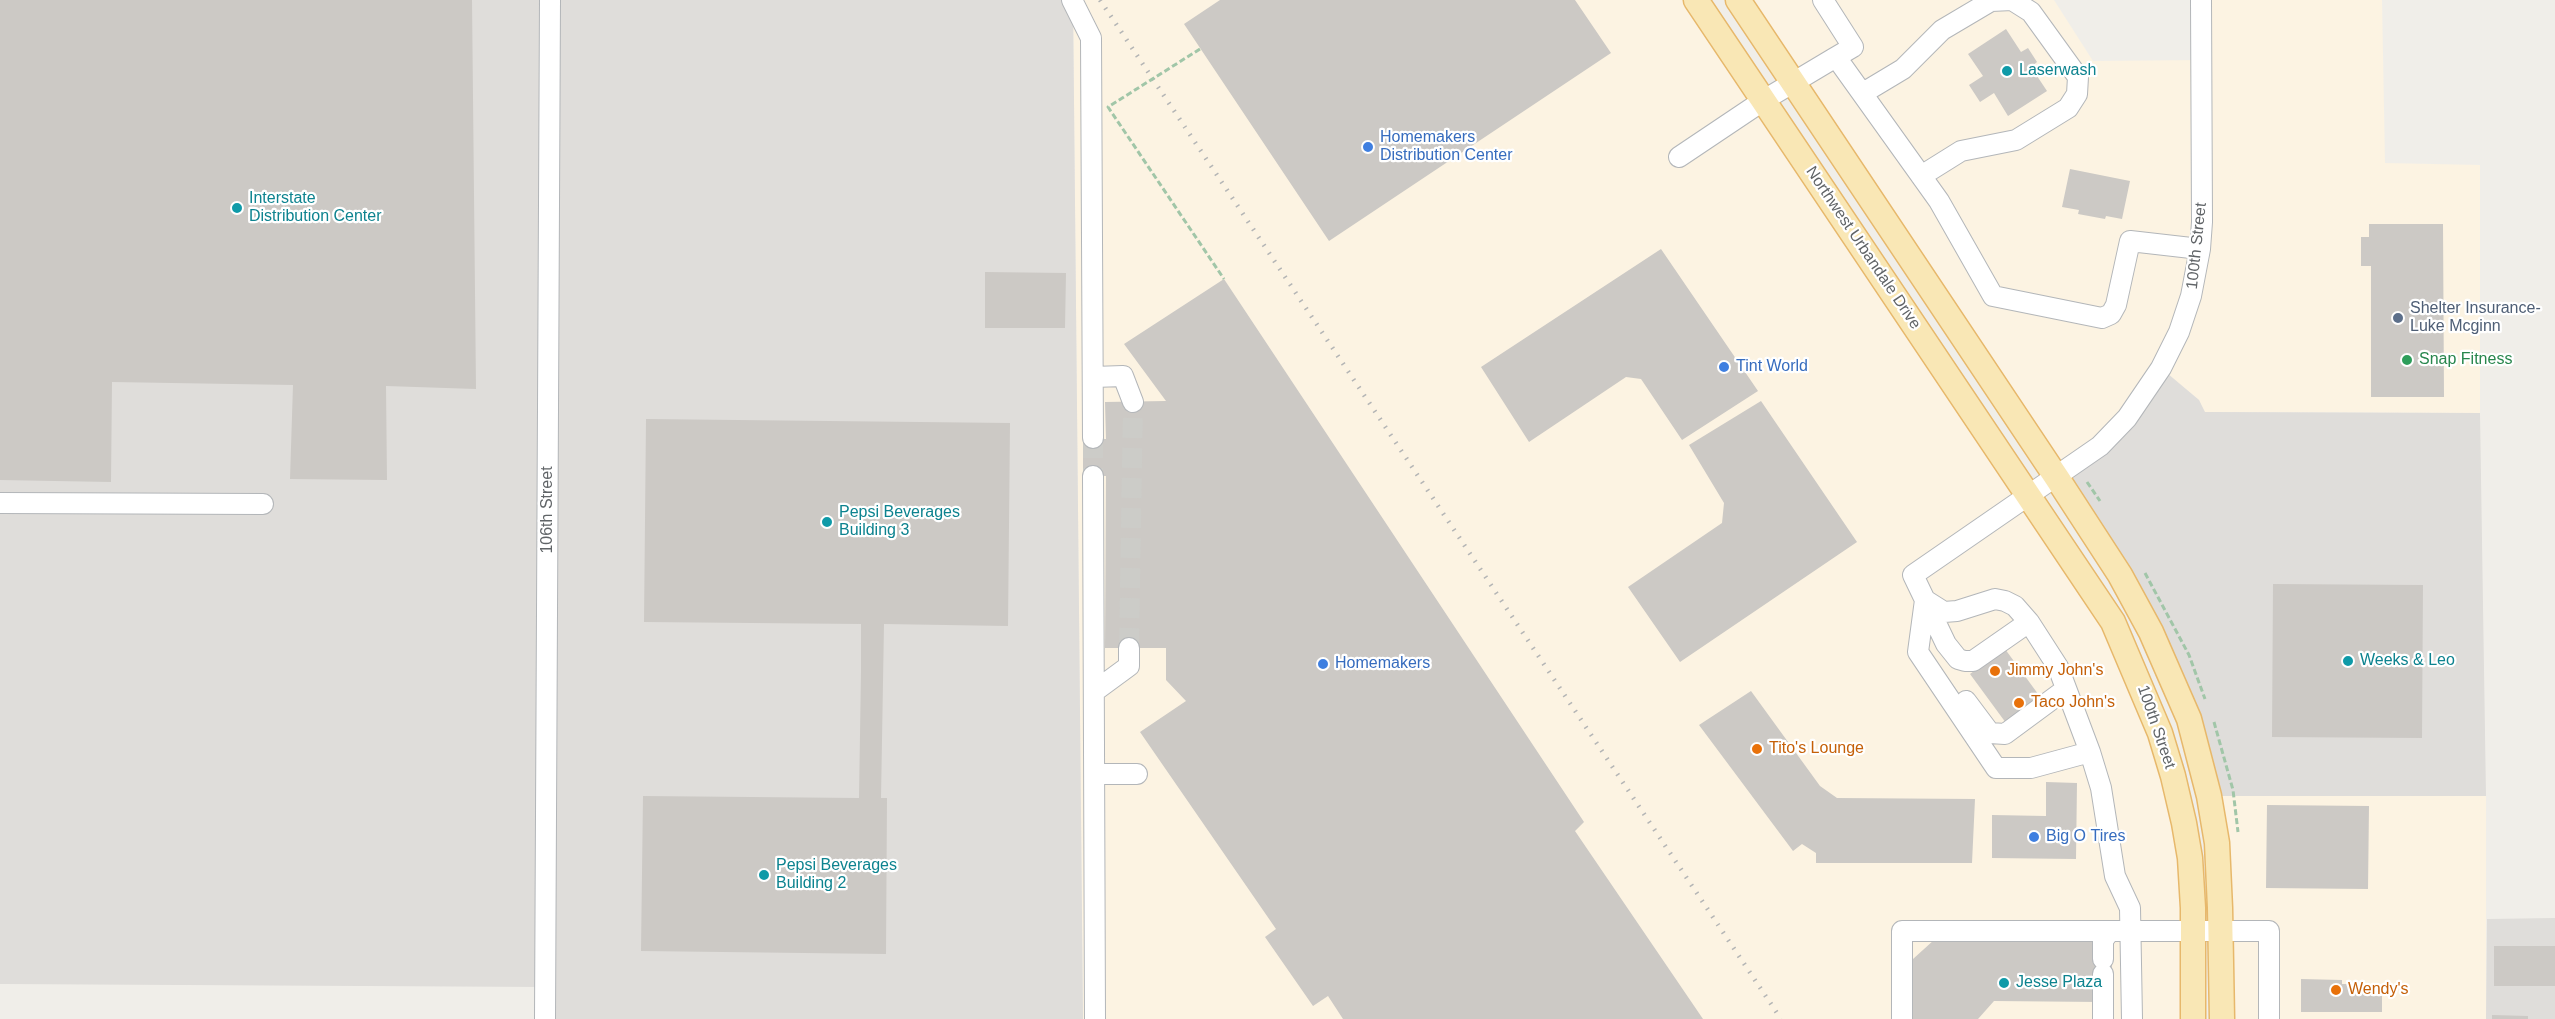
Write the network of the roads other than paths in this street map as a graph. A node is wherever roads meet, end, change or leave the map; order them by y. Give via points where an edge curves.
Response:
1 (550, 0) edge
2 (1072, 0) edge
3 (1696, 0) edge
4 (1738, 0) edge
5 (1823, 0) edge
6 (2201, 0) edge
7 (1836, 57) junction
8 (1794, 83) junction
9 (1863, 93) junction
10 (1764, 100) junction
11 (1679, 157) dead end
12 (1922, 176) junction
13 (2200, 249) junction
14 (1094, 377) junction
15 (1133, 402) tunnel mouth
16 (1093, 438) tunnel mouth
17 (1093, 476) tunnel mouth
18 (2057, 477) junction
19 (2030, 496) junction
20 (0, 503) edge
21 (263, 504) dead end
22 (1925, 600) junction
23 (2029, 622) junction
24 (1920, 642) junction
25 (1129, 648) tunnel mouth
26 (2066, 688) junction
27 (1095, 691) junction
28 (2090, 752) junction
29 (1095, 774) junction
30 (1137, 774) dead end
31 (2120, 931) junction
32 (2193, 931) junction
33 (2221, 931) junction
34 (545, 1019) edge
35 (1095, 1019) edge
36 (1902, 1019) edge
37 (2103, 1019) edge
38 (2132, 1019) edge
39 (2193, 1019) edge
40 (2222, 1019) edge
41 (2269, 1019) edge

1 - 34 street, 106th Street
2 - 14 street via 1091,38
3 - 10 main road, Northwest Urbandale Drive
4 - 8 main road, Northwest Urbandale Drive
5 - 7 street via 1853,47
6 - 13 street, 100th Street
7 - 8 street
7 - 9 street
8 - 10 street
8 - 18 main road, Northwest Urbandale Drive
9 - 12 street
9 - 12 street via 1903,69 1942,30 1991,1 2012,0 2031,12 2078,77 2078,94 2068,108 2016,140 1961,152
10 - 11 street
10 - 19 main road, Northwest Urbandale Drive
12 - 13 street via 1993,296 2102,318 2111,314 2116,305 2130,241
13 - 18 street, 100th Street via 2191,296 2162,368 2106,439
14 - 15 street via 1123,376
14 - 16 street
17 - 27 street
18 - 19 street, 100th Street
18 - 33 main road, 100th Street via 2120,575 2151,632 2189,719 2217,843
19 - 22 street via 1913,575
19 - 32 main road, 100th Street via 2113,622 2146,696 2184,823 2190,858
20 - 21 street
22 - 23 street via 1944,612 1995,599 2006,601
22 - 23 street via 1946,644 1958,659 1965,661 1973,660
22 - 24 street
23 - 26 street via 2058,667
24 - 26 street via 1990,733 2005,734
24 - 28 street via 1918,652 1996,768 2031,768
25 - 27 street via 1129,666
26 - 28 street
27 - 29 street
28 - 31 street via 2101,788 2115,876 2130,908
29 - 30 street
29 - 35 street
31 - 32 street
31 - 36 street via 1902,931
31 - 37 street via 2103,940
31 - 38 street
32 - 33 street
32 - 39 main road, 100th Street
33 - 40 main road, 100th Street
33 - 41 street via 2270,931

